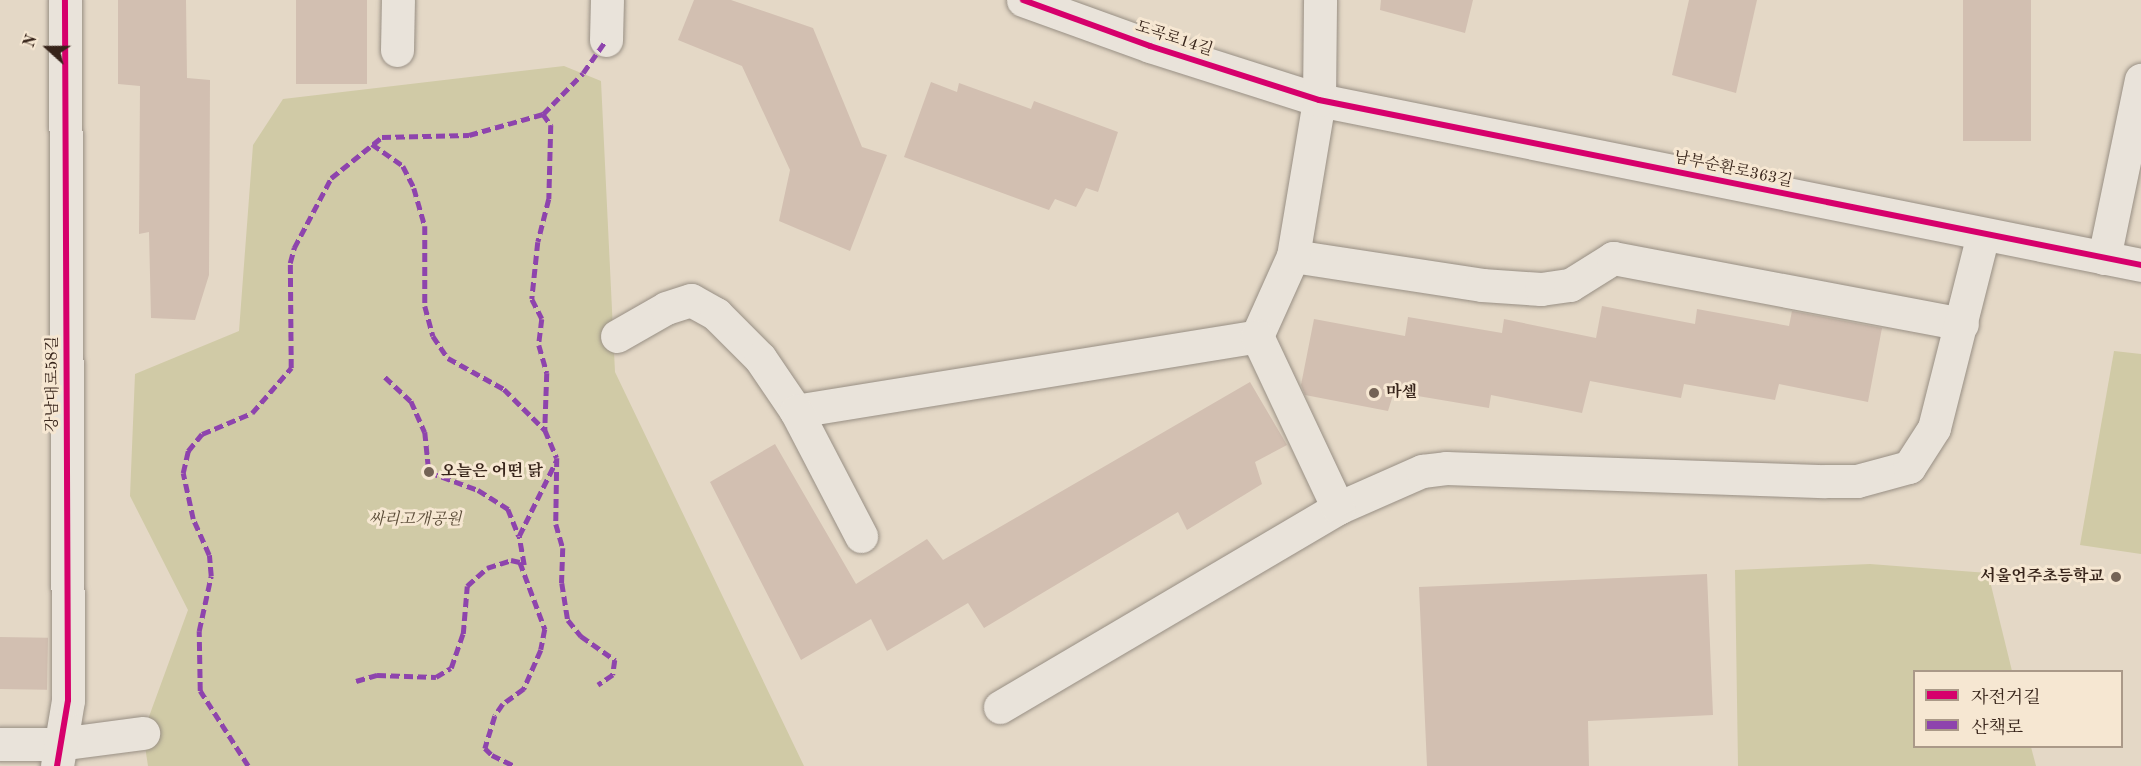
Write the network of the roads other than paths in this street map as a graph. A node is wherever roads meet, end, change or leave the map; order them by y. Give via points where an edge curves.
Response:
1 (65, 0) edge
2 (398, 0) edge
3 (607, 0) edge
4 (1023, 0) edge
5 (1320, 0) edge
6 (606, 40) dead end
7 (397, 50) dead end
8 (2141, 80) edge
9 (1319, 100) junction
10 (1983, 235) junction
11 (1293, 256) junction
12 (2104, 258) junction
13 (2141, 265) edge
14 (1962, 324) junction
15 (617, 336) dead end
16 (1257, 336) junction
17 (796, 411) junction
18 (1338, 508) junction
19 (861, 536) dead end
20 (1000, 707) dead end
21 (143, 733) dead end
22 (0, 744) edge
23 (58, 755) edge

1 - 23 street, 강남대로58길 via 68,700
2 - 7 street
3 - 6 street
4 - 9 street, 도곡로14길
5 - 9 street
8 - 12 street
9 - 10 street, 남부순환로363길
9 - 11 street
10 - 12 street, 남부순환로363길
10 - 14 street
11 - 14 street via 1482,285 1541,289 1570,285 1613,258
11 - 16 street
12 - 13 street, 남부순환로363길
14 - 18 street via 1934,428 1913,463 1888,474 1857,481 1825,481 1446,468 1422,471
15 - 17 street via 666,308 691,300 716,314 760,358
16 - 17 street
16 - 18 street
17 - 19 street
18 - 20 street
21 - 23 street
22 - 23 street

